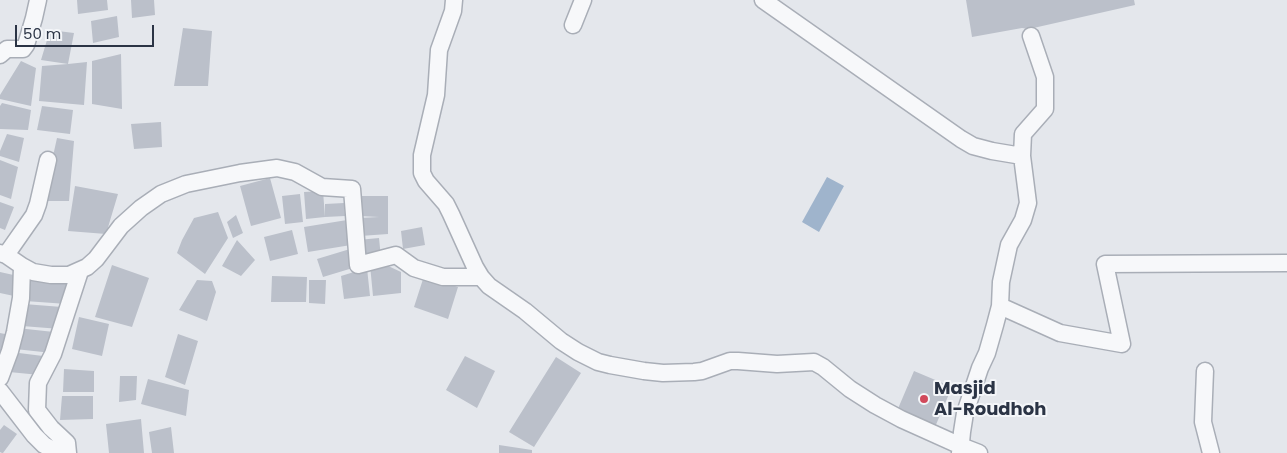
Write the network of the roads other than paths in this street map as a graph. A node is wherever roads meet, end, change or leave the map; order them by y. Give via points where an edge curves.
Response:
1 (38, 0) edge
2 (454, 0) edge
3 (583, 0) edge
4 (763, 0) edge
5 (573, 25) dead end
6 (1031, 36) dead end
7 (0, 55) edge
8 (1022, 156) junction
9 (48, 160) dead end
10 (3, 254) edge
11 (1287, 262) edge
12 (22, 266) junction
13 (80, 271) junction
14 (481, 277) junction
15 (1000, 306) junction
16 (1205, 371) dead end
17 (0, 378) edge
18 (0, 391) edge
19 (960, 450) edge
20 (59, 453) edge
21 (68, 453) edge
22 (979, 453) edge
23 (1211, 453) edge

1 - 7 street via 26,45 20,50 7,49
2 - 14 street via 439,50 436,95 422,155 422,173 446,204
3 - 5 street
4 - 8 street via 973,146
6 - 8 street via 1045,78 1046,109 1023,134
8 - 15 street via 1028,202 1009,245 1001,282
9 - 10 street via 34,215
10 - 12 street
11 - 15 street via 1104,264 1122,344 1060,333
12 - 13 street via 33,272 56,276 69,276
12 - 17 street via 21,298 10,351
13 - 14 street via 96,259 121,226 161,194 186,184 277,168 295,172 322,187 352,188 358,265 396,256 414,268 443,277
13 - 21 street via 53,354 38,383 37,410 66,443
14 - 19 street via 561,341 598,362 663,373 702,371 738,361 814,362 868,402
15 - 19 street via 965,413
16 - 23 street via 1203,422
18 - 20 street via 34,435
19 - 22 street

